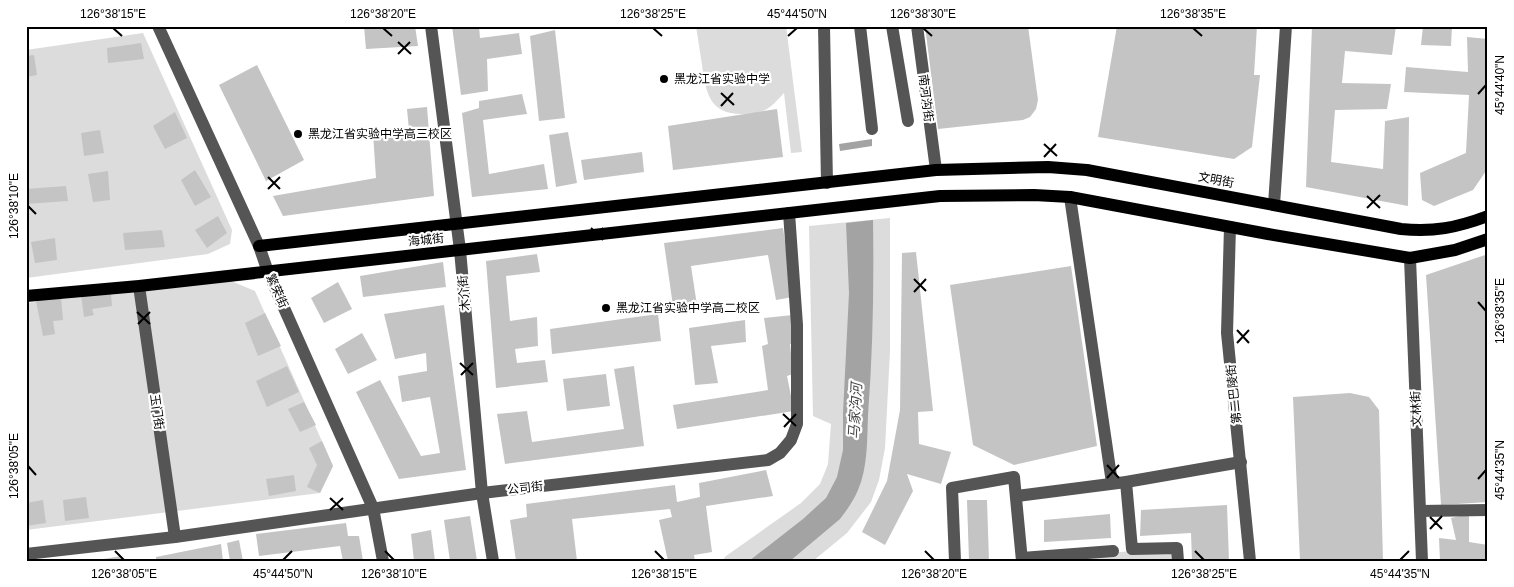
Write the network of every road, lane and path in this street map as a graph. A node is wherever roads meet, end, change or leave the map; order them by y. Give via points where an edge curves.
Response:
1 (158, 26) edge
2 (432, 26) edge
3 (824, 26) edge
4 (860, 26) edge
5 (892, 26) edge
6 (917, 26) edge
7 (1286, 26) edge
8 (908, 121) dead end
9 (872, 129) dead end
10 (936, 170) junction
11 (827, 183) junction
12 (1070, 197) junction
13 (1274, 205) junction
14 (789, 213) junction
15 (1488, 216) edge
16 (457, 224) junction
17 (1230, 226) junction
18 (1488, 239) edge
19 (258, 246) junction
20 (460, 250) junction
21 (1410, 258) junction
22 (268, 272) junction
23 (139, 286) junction
24 (26, 296) edge
25 (1241, 462) junction
26 (1126, 482) junction
27 (1112, 483) junction
28 (482, 493) junction
29 (1017, 496) junction
30 (373, 508) junction
31 (1488, 510) edge
32 (1420, 511) junction
33 (175, 537) junction
34 (1132, 549) junction
35 (26, 554) edge
36 (1113, 556) edge
37 (1022, 559) edge
38 (383, 561) edge
39 (492, 561) edge
40 (955, 561) edge
41 (1178, 561) edge
42 (1250, 561) edge
43 (1422, 561) edge

1 - 19 street, 繁荣街
2 - 16 street, 木介街
3 - 11 street
4 - 9 street
5 - 8 street
6 - 10 street, 南河沟街
7 - 13 street
10 - 11 main road, 文明街
10 - 13 main road, 文明街 via 1048,167 1087,170
11 - 16 main road, 海城街
12 - 14 main road, 海城街 via 940,196
12 - 17 main road
12 - 27 street
13 - 15 main road, 文明街 via 1424,231 1446,229
14 - 20 main road, 海城街
14 - 28 street, 公司街 via 797,325 797,424 791,440 780,453 768,460
16 - 19 main road, 海城街
16 - 20 street, 木介街
17 - 21 main road
17 - 25 street, 第二巴陵街 via 1227,334
18 - 21 main road via 1454,250
19 - 22 street, 繁荣街
20 - 22 main road, 海城街
20 - 28 street, 木介街
21 - 32 street, 文林街
22 - 23 main road, 海城街
22 - 30 street, 繁荣街
23 - 24 main road, 海城街
23 - 33 street, 玉门街
25 - 26 street
25 - 42 street, 第二巴陵街
26 - 27 street
26 - 34 street
27 - 29 street
28 - 30 street, 公司街
28 - 39 street, 木介街
29 - 37 street
29 - 40 street via 1014,477 952,488
30 - 33 street, 公司街
30 - 38 street, 繁荣街
31 - 32 street
32 - 43 street, 文林街
33 - 35 street, 公司街
34 - 36 street
34 - 41 street via 1177,548
36 - 37 street

